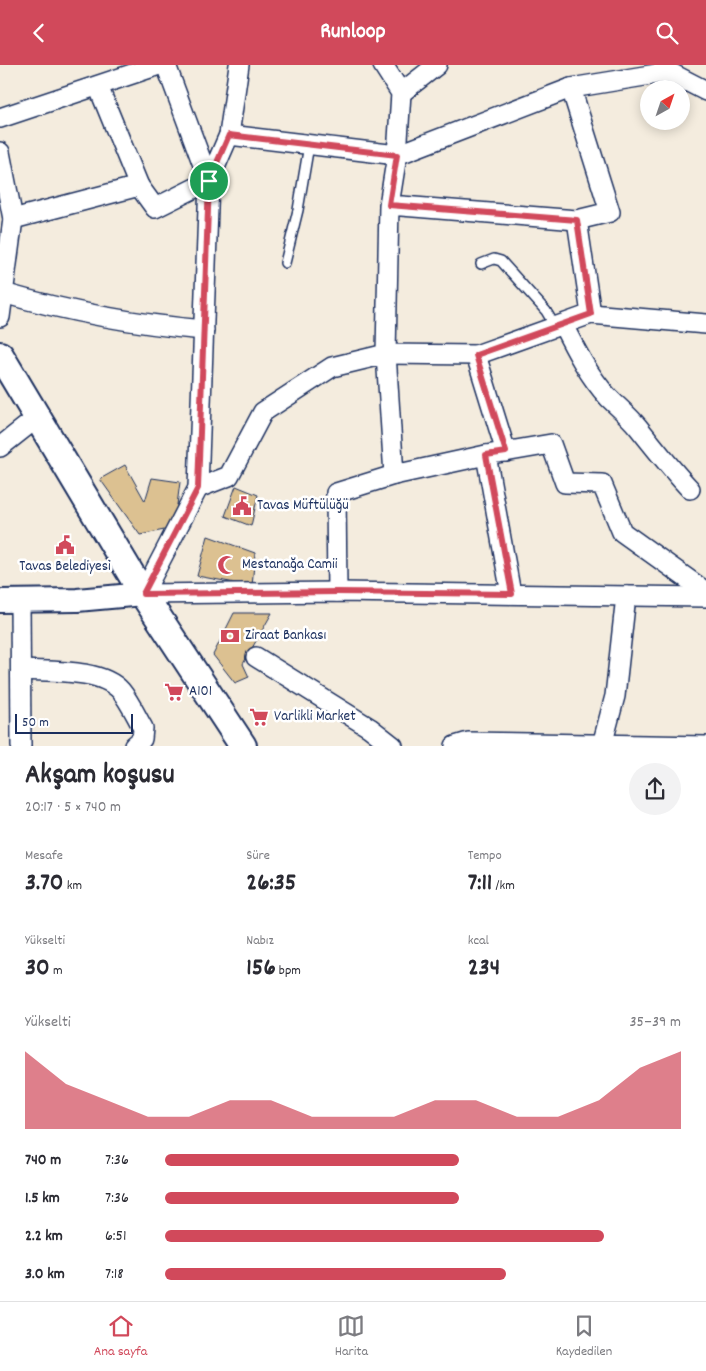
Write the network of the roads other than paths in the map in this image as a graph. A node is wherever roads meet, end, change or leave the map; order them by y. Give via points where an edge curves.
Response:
1 (159, 65) edge
2 (166, 65) edge
3 (239, 65) edge
4 (383, 65) edge
5 (437, 65) edge
6 (666, 68) edge
7 (133, 69) edge
8 (98, 86) junction
9 (571, 87) junction
10 (706, 91) edge
11 (401, 93) junction
12 (0, 117) edge
13 (229, 135) junction
14 (309, 145) junction
15 (0, 152) edge
16 (397, 155) junction
17 (209, 181) junction
18 (138, 186) junction
19 (389, 205) junction
20 (13, 219) junction
21 (577, 220) junction
22 (285, 263) dead end
23 (481, 264) dead end
24 (3, 293) junction
25 (591, 314) junction
26 (0, 317) edge
27 (706, 324) edge
28 (560, 327) junction
29 (204, 330) junction
30 (386, 354) junction
31 (476, 355) junction
32 (4, 370) edge
33 (38, 417) junction
34 (0, 447) edge
35 (506, 452) junction
36 (486, 455) junction
37 (394, 475) junction
38 (198, 488) junction
39 (690, 489) dead end
40 (337, 592) junction
41 (706, 592) edge
42 (143, 594) junction
43 (512, 594) junction
44 (626, 596) junction
45 (706, 597) edge
46 (10, 601) edge
47 (256, 657) dead end
48 (21, 670) junction
49 (602, 745) edge
50 (21, 746) edge
51 (134, 746) edge
52 (244, 746) edge
53 (393, 746) edge
54 (455, 746) edge
55 (706, 746) edge

1 - 7 street
2 - 17 street
3 - 13 street
4 - 11 street
5 - 11 street
6 - 9 street
6 - 10 street
7 - 8 street
8 - 12 street
8 - 18 street
9 - 16 street
9 - 21 street via 610,212
11 - 16 street
13 - 14 street
13 - 17 street
14 - 16 street
14 - 22 lane
15 - 20 street
16 - 19 street
17 - 18 street via 155,207
17 - 29 street
18 - 20 street
19 - 21 street
19 - 30 street
20 - 24 street
21 - 25 street
23 - 28 lane via 494,259 501,261
24 - 26 street
24 - 29 street via 106,318
25 - 27 street
25 - 28 street
28 - 31 street
28 - 39 street via 594,379
29 - 38 street
30 - 31 street
30 - 37 street
30 - 38 street via 332,367 263,412 229,476
31 - 35 street
32 - 33 main road
33 - 34 street
33 - 42 main road
35 - 36 street
35 - 41 street via 551,444 565,483 602,484 622,532
36 - 37 street
36 - 43 street
37 - 40 street via 336,493
38 - 42 street
40 - 42 street
40 - 43 street
42 - 46 street via 77,600
42 - 52 main road
43 - 44 street
44 - 45 street
44 - 49 street via 615,696
46 - 48 street
47 - 53 street via 370,728
48 - 50 street
48 - 51 street via 87,674 109,681 121,691 144,728 142,739
49 - 54 street via 468,743
49 - 55 street

